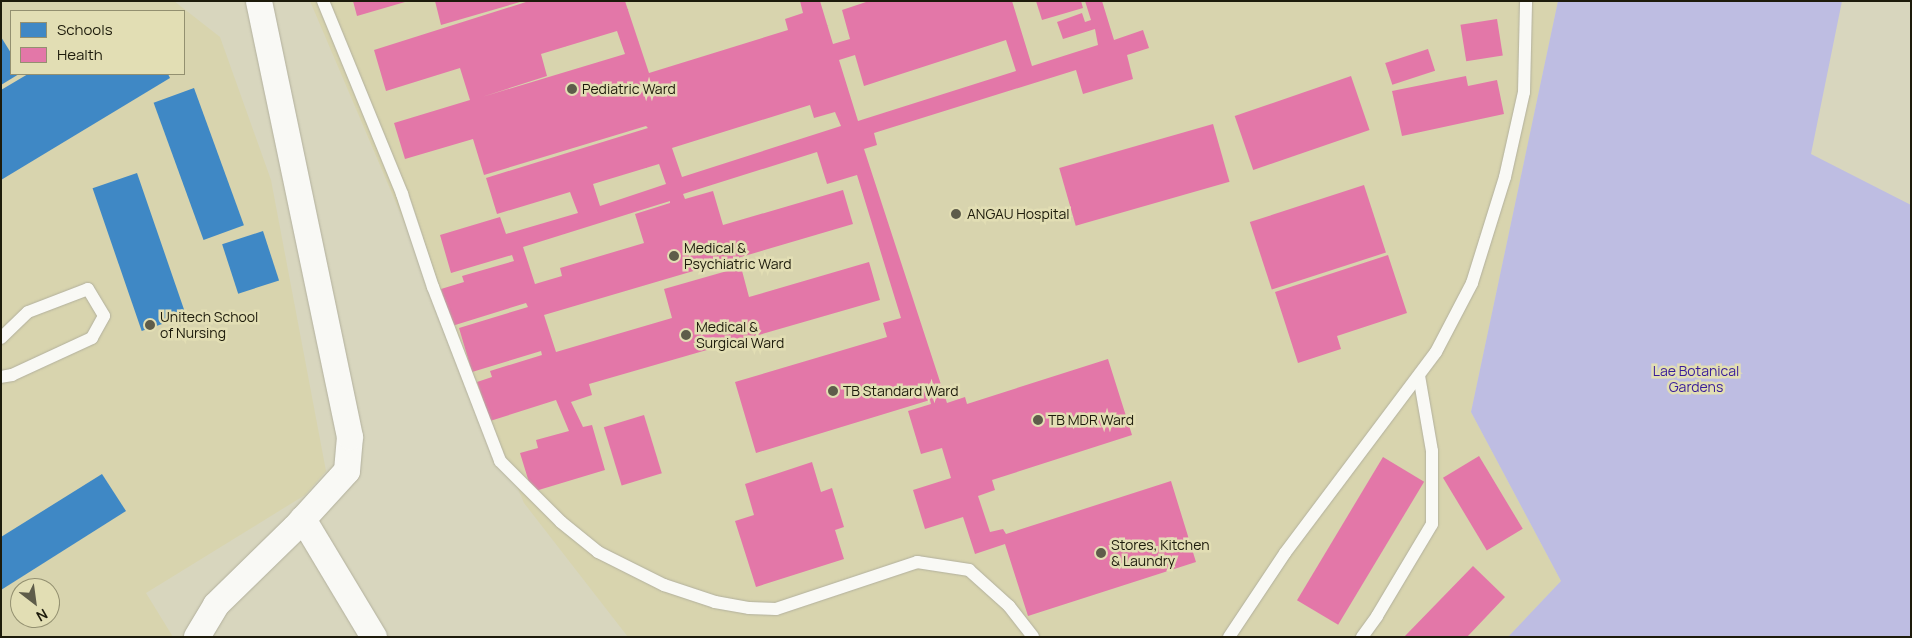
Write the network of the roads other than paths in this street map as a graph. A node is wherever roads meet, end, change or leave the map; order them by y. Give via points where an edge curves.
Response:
1 (259, 1) edge
2 (323, 1) edge
3 (1526, 1) edge
4 (1, 338) edge
5 (1419, 376) junction
6 (1, 377) edge
7 (303, 519) junction
8 (197, 637) edge
9 (374, 637) edge
10 (1033, 637) edge
11 (1229, 637) edge
12 (1362, 637) edge

1 - 7 street via 350,437 347,471
2 - 10 lane via 402,194 433,287 500,461 561,522 598,552 664,585 715,602 749,608 776,609 917,562 968,570 1009,606
3 - 5 lane via 1524,92 1505,177 1472,283 1436,352
4 - 6 lane via 28,312 88,290 104,316 92,338
5 - 11 lane via 1285,553
5 - 12 lane via 1432,451 1432,524 1378,616
7 - 8 street via 216,605
7 - 9 street

